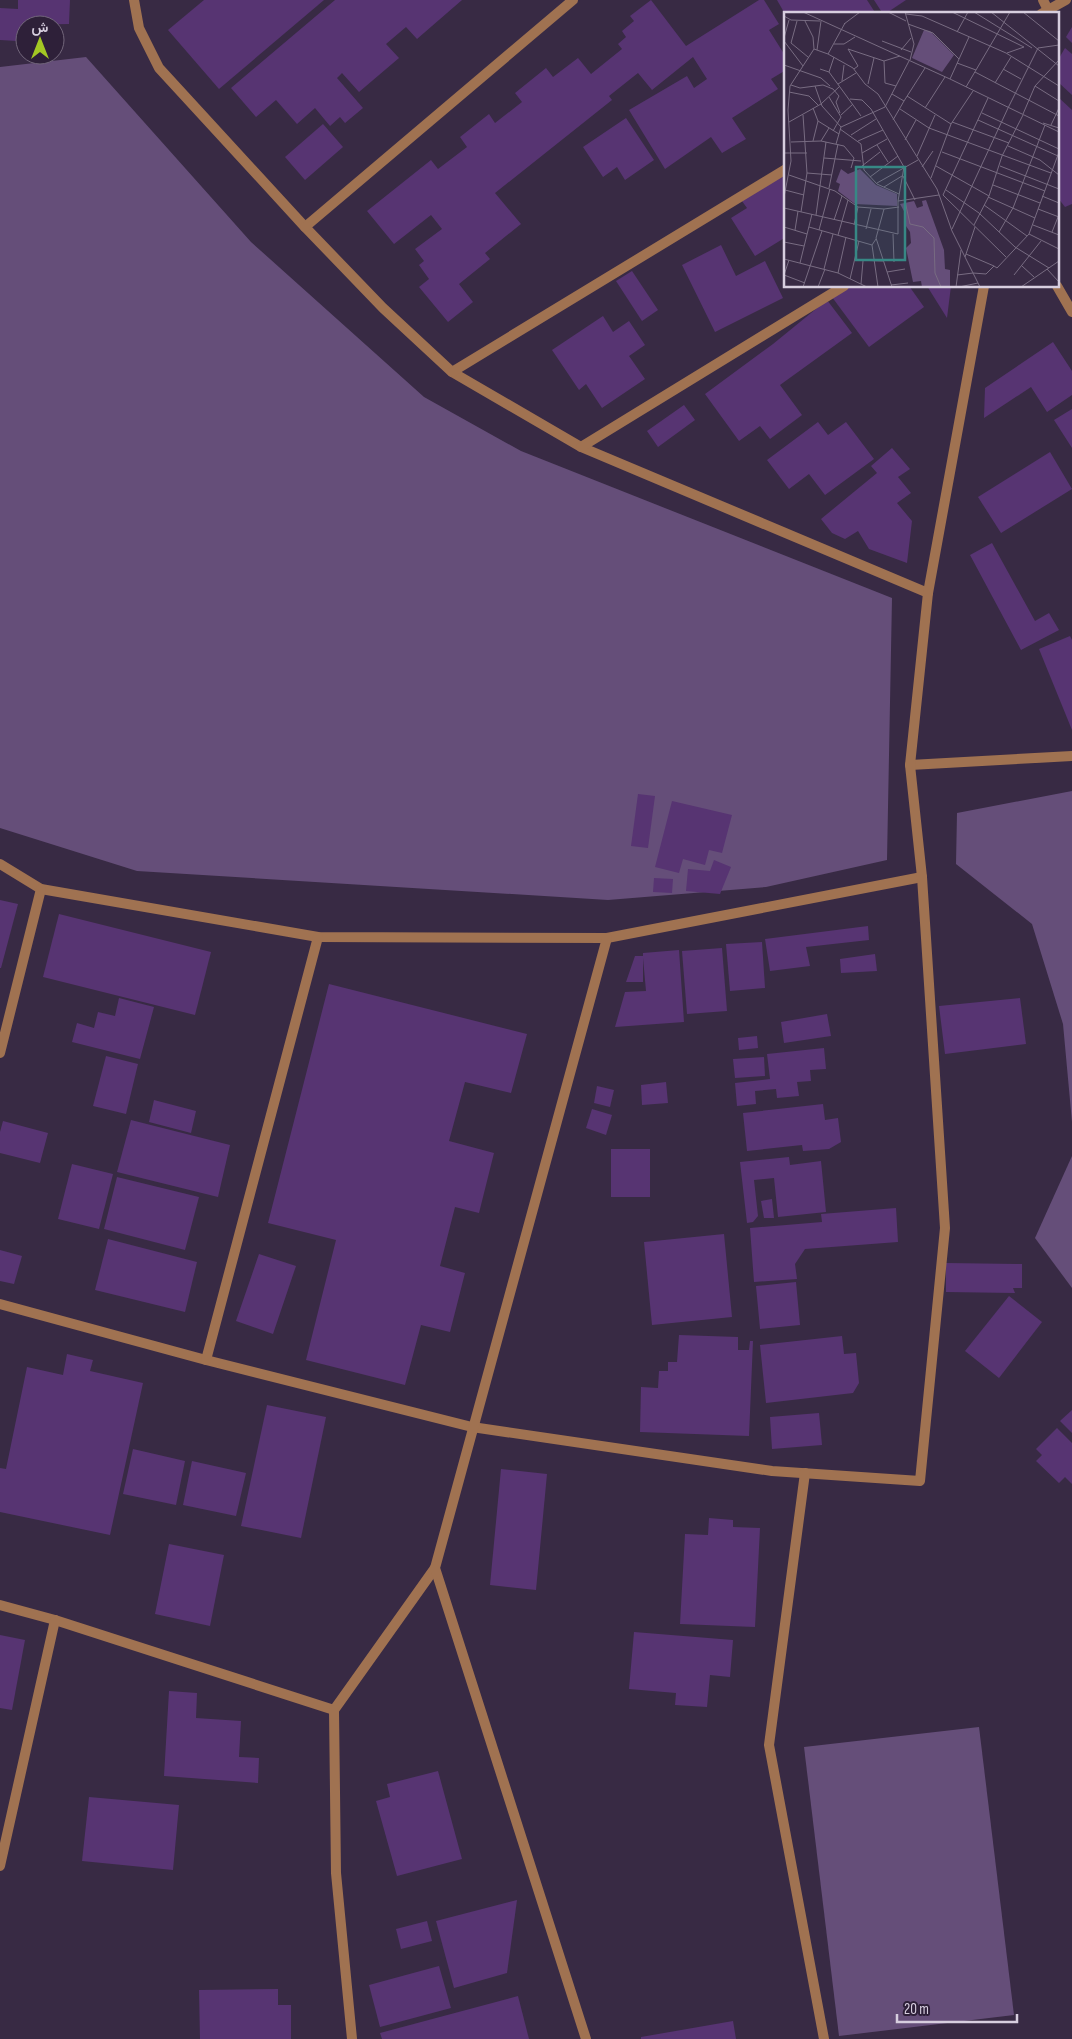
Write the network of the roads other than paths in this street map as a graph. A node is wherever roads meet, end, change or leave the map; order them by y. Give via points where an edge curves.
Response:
1 (134, 0) edge
2 (573, 0) edge
3 (1043, 0) edge
4 (1066, 0) edge
5 (1046, 12) edge
6 (784, 170) edge
7 (305, 227) junction
8 (841, 288) edge
9 (984, 288) edge
10 (1058, 288) edge
11 (1072, 312) edge
12 (452, 372) junction
13 (581, 447) junction
14 (928, 593) junction
15 (1072, 759) edge
16 (910, 765) junction
17 (0, 864) edge
18 (922, 878) junction
19 (41, 890) junction
20 (318, 937) junction
21 (607, 938) junction
22 (0, 1053) edge
23 (0, 1304) edge
24 (206, 1360) junction
25 (472, 1427) junction
26 (805, 1473) junction
27 (435, 1568) junction
28 (0, 1605) edge
29 (55, 1620) junction
30 (334, 1710) junction
31 (0, 1866) edge
32 (352, 2039) edge
33 (586, 2039) edge
34 (824, 2039) edge

1 - 7 street via 139,28 158,68
2 - 7 street
3 - 5 street
4 - 5 street
6 - 12 street
7 - 12 street via 383,308
8 - 13 street
9 - 14 street
10 - 11 street
12 - 13 street
13 - 14 street
14 - 16 street
15 - 16 street
16 - 18 street
17 - 19 street
18 - 21 street
18 - 26 street via 945,1228 920,1481
19 - 20 street
19 - 22 street
20 - 21 street
20 - 24 street
21 - 25 street
23 - 24 street
24 - 25 street
25 - 26 street via 772,1471
25 - 27 street
26 - 34 street via 769,1745
27 - 30 street
27 - 33 street
28 - 29 street
29 - 30 street
29 - 31 street
30 - 32 street via 336,1873

